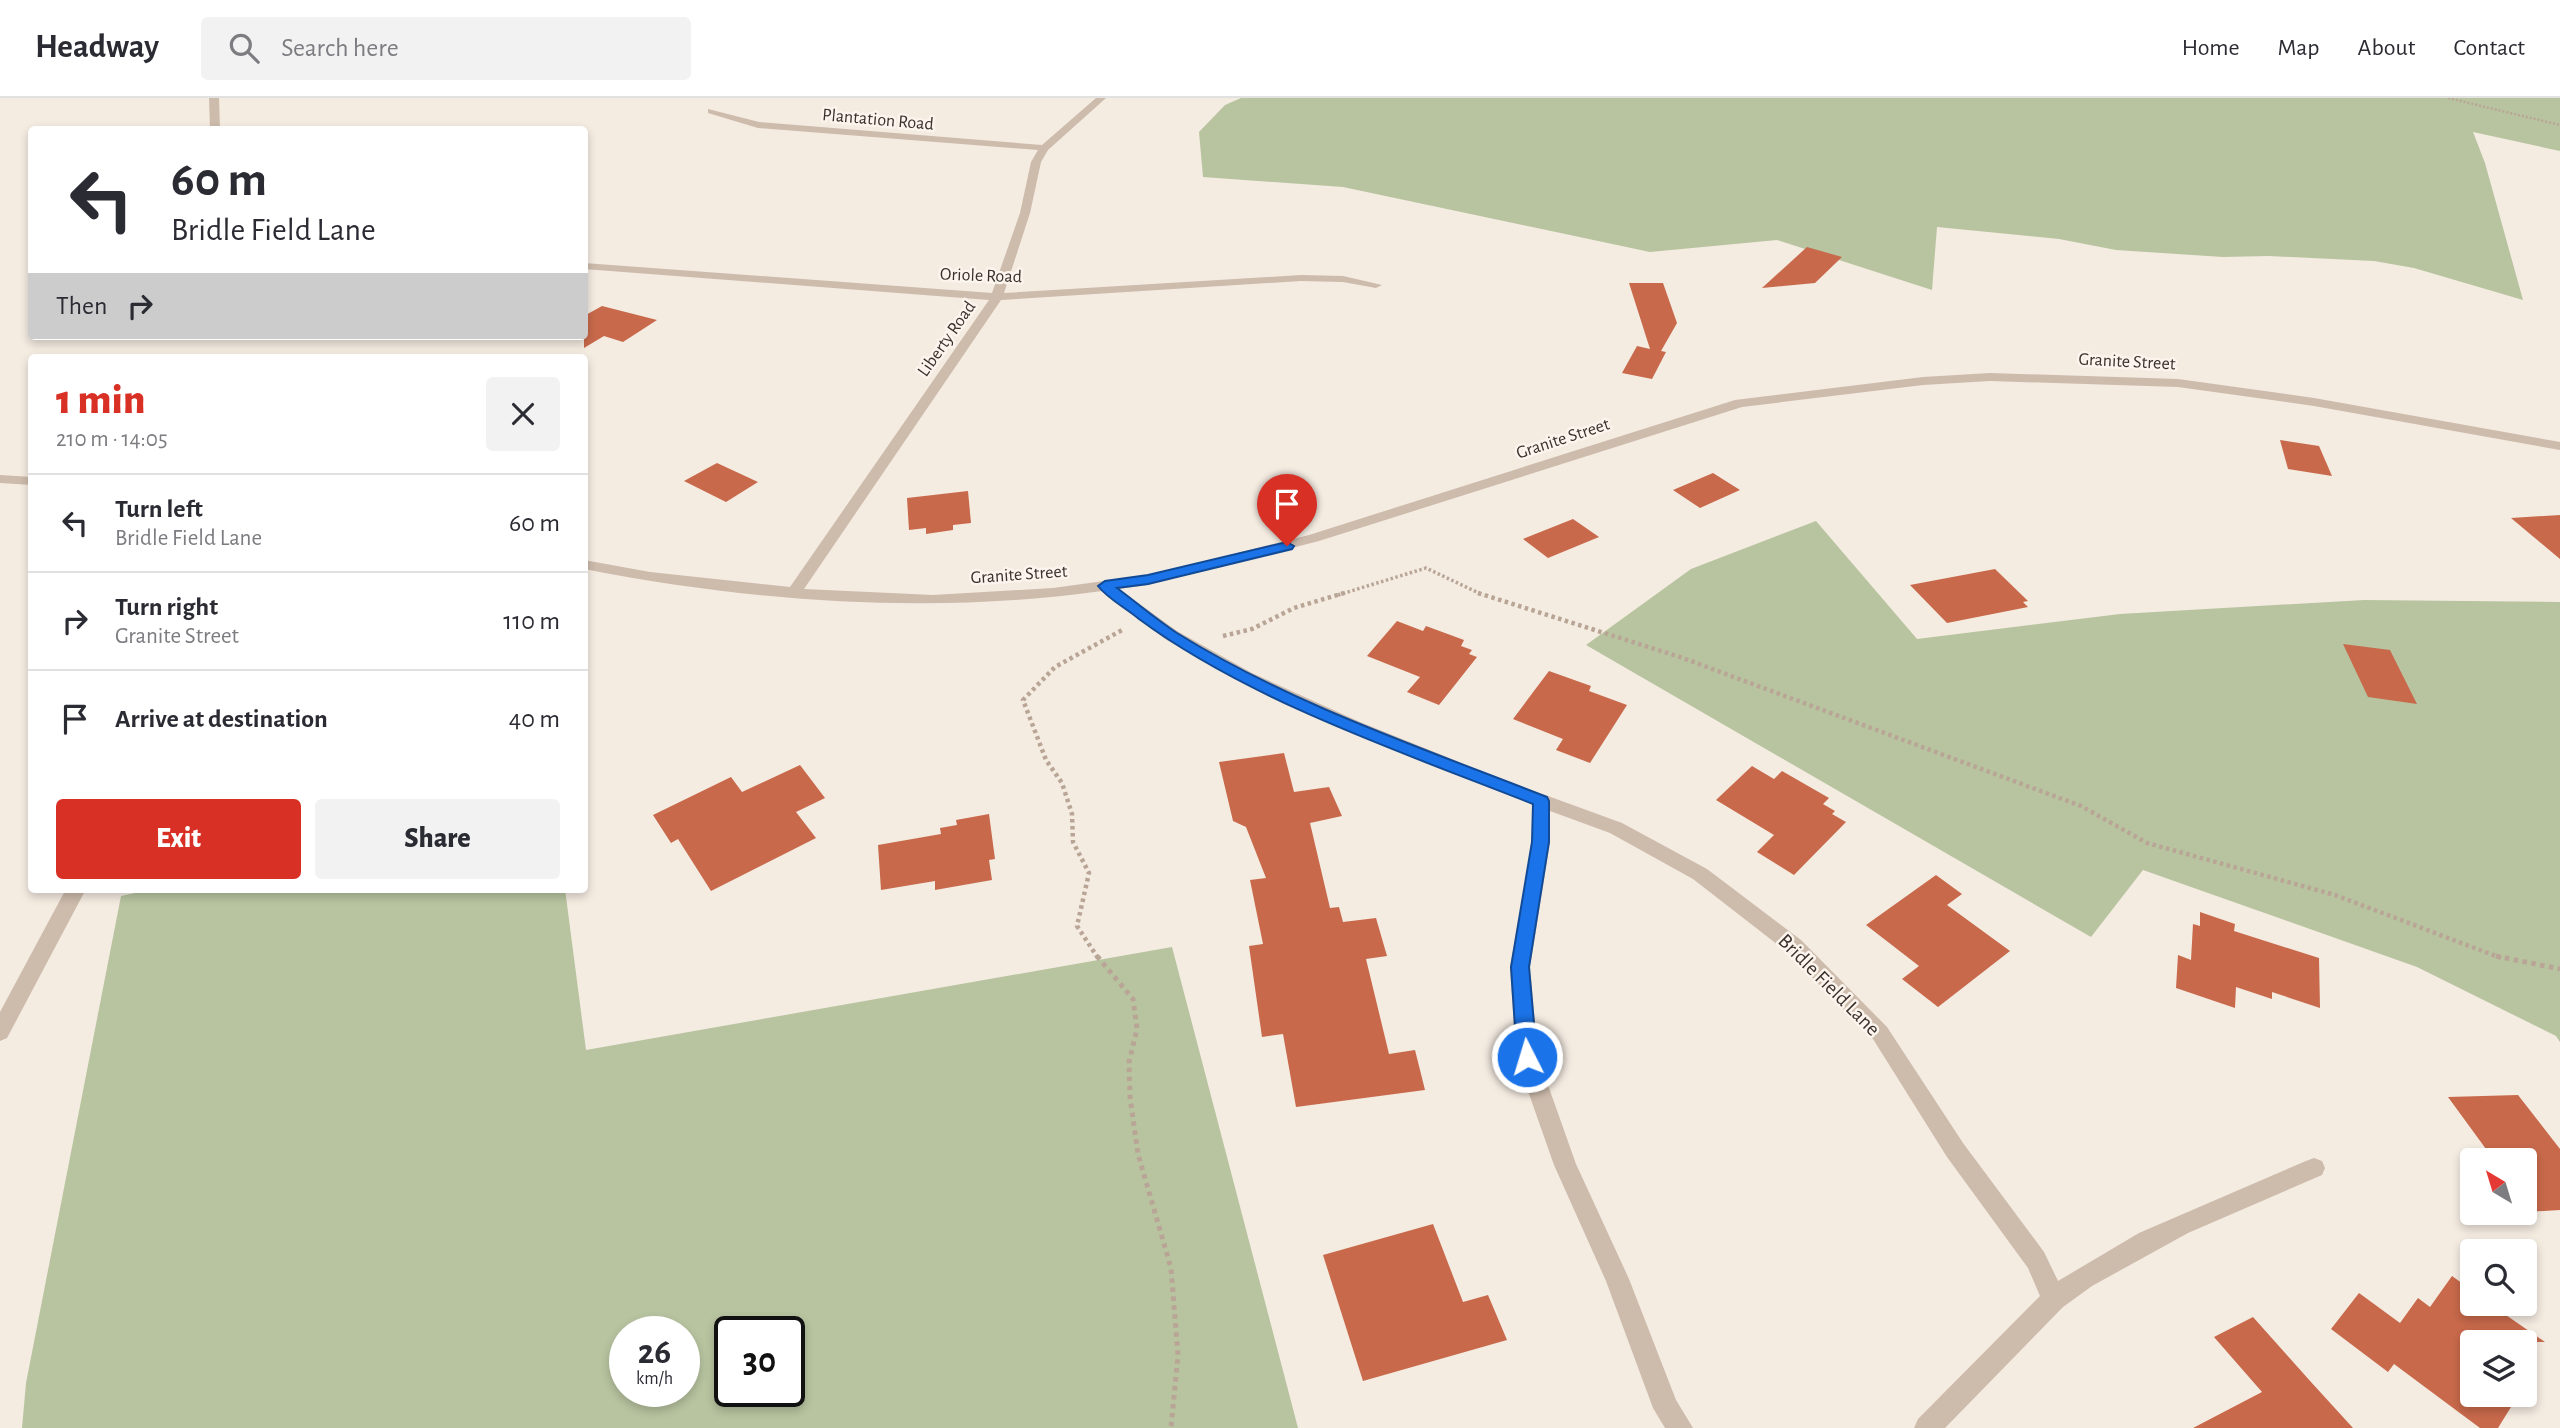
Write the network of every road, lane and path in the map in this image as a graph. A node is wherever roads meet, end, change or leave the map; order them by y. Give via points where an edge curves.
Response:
1 (214, 98) edge
2 (1101, 98) edge
3 (2448, 98) edge
4 (711, 111) dead end
5 (2560, 125) edge
6 (215, 126) edge
7 (1044, 148) junction
8 (588, 267) edge
9 (1376, 285) dead end
10 (997, 297) junction
11 (2560, 446) edge
12 (0, 479) edge
13 (28, 481) edge
14 (588, 565) edge
15 (1105, 586) junction
16 (794, 592) junction
17 (1147, 618) junction
18 (1188, 645) junction
19 (1541, 801) junction
20 (74, 893) edge
21 (2560, 969) edge
22 (0, 1032) edge
23 (2314, 1168) dead end
24 (2054, 1299) junction
25 (1171, 1428) edge
26 (1680, 1428) edge
27 (1927, 1428) edge

1 - 6 street
2 - 7 street, Liberty Road
3 - 5 path
4 - 7 street, Plantation Road via 758,125
7 - 10 street, Liberty Road
8 - 10 street, Oriole Road
9 - 10 street, Oriole Road via 1301,278
10 - 16 street, Liberty Road
11 - 15 street, Granite Street via 2178,383 1990,377 1885,384 1740,403 1314,538 1148,580
12 - 13 street
14 - 16 street, Granite Street
15 - 16 street, Granite Street via 933,600
15 - 17 street, Bridle Field Lane
17 - 18 street, Bridle Field Lane
17 - 25 path via 1082,649 1031,686 1023,700 1046,760 1062,783 1072,814 1073,842 1089,873 1077,926 1133,999 1138,1029 1129,1062 1130,1097 1138,1154 1171,1268 1178,1355
18 - 19 street, Bridle Field Lane via 1354,726
18 - 21 path via 1252,629 1294,608 1426,568 1508,604 1680,657 2081,806 2147,843 2334,895 2504,959
19 - 24 street, Bridle Field Lane via 1616,828 1700,874 1794,946 1880,1033 1955,1150 2036,1260
19 - 26 street via 1541,842 1520,967 1527,1057 1565,1165 1617,1279 1666,1408
20 - 22 street
23 - 24 street via 2135,1245
24 - 27 street

